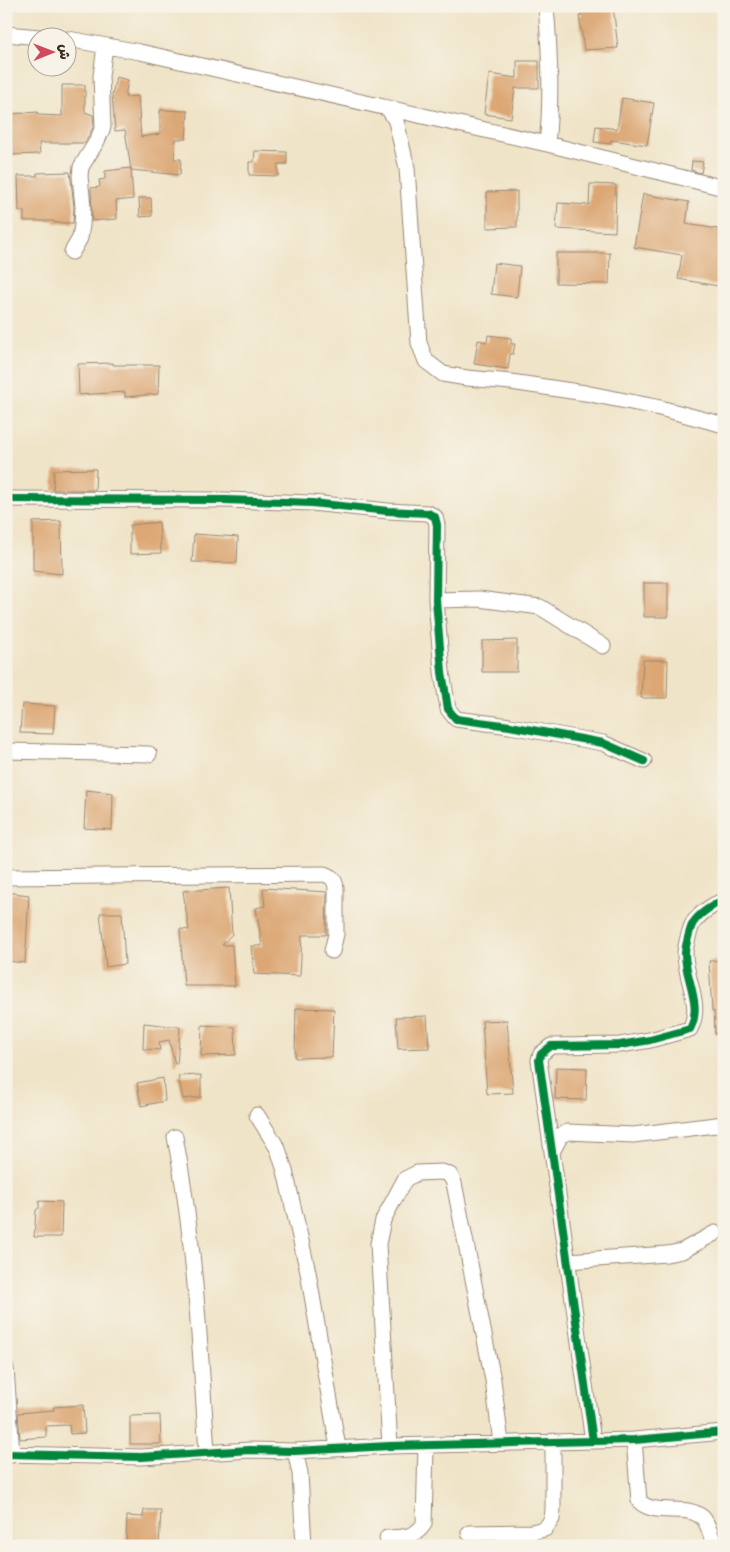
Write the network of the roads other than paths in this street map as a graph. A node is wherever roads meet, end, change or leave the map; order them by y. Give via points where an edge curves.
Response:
1 (546, 6) edge
2 (6, 34) edge
3 (28, 36) edge
4 (78, 41) edge
5 (105, 46) junction
6 (388, 108) junction
7 (547, 144) junction
8 (724, 188) edge
9 (72, 252) dead end
10 (724, 426) edge
11 (6, 498) edge
12 (436, 600) junction
13 (603, 646) dead end
14 (6, 751) edge
15 (149, 754) dead end
16 (644, 761) dead end
17 (6, 877) edge
18 (724, 901) edge
19 (332, 950) dead end
20 (257, 1115) dead end
21 (724, 1124) edge
22 (175, 1137) dead end
23 (553, 1150) junction
24 (714, 1233) dead end
25 (568, 1261) junction
26 (6, 1368) edge
27 (724, 1432) edge
28 (634, 1440) junction
29 (553, 1441) junction
30 (593, 1441) junction
31 (501, 1443) junction
32 (390, 1446) junction
33 (426, 1446) junction
34 (338, 1448) junction
35 (295, 1451) junction
36 (207, 1452) junction
37 (9, 1455) edge
38 (469, 1533) dead end
39 (387, 1538) dead end
40 (713, 1540) dead end
41 (304, 1546) edge

1 - 7 street via 550,123
2 - 3 street
4 - 5 street
5 - 6 street
5 - 9 street via 101,76 103,127 81,167 82,225 80,238
6 - 7 street
6 - 10 street via 396,121 407,168 419,342 426,361 443,374 585,393 656,407
7 - 8 street
11 - 12 street via 312,503 428,514 434,517 437,526
12 - 13 street via 479,599 540,607
12 - 16 street via 448,709 456,719 603,743
14 - 15 street
17 - 19 street via 324,874 336,882 336,934
18 - 23 street via 703,912 692,924 685,953 694,1004 695,1020 690,1029 620,1045 551,1046 541,1054 539,1060
20 - 34 street via 278,1150 285,1171 308,1272
21 - 23 street via 633,1136 568,1132 561,1135
22 - 36 street via 194,1276
23 - 25 street
24 - 25 street via 682,1251 667,1254
25 - 30 street
26 - 37 street
27 - 28 street
28 - 30 street
28 - 40 street via 639,1501 648,1507 695,1513 705,1520
29 - 30 street
29 - 31 street
29 - 38 street via 554,1509 545,1529
31 - 32 street via 493,1380 454,1183 450,1175 442,1172 417,1172 405,1179 393,1201 383,1220 378,1244
31 - 33 street
32 - 33 street
32 - 34 street
33 - 39 street via 424,1524 412,1536
34 - 35 street
35 - 36 street
35 - 41 street via 300,1473
36 - 37 street via 141,1457

